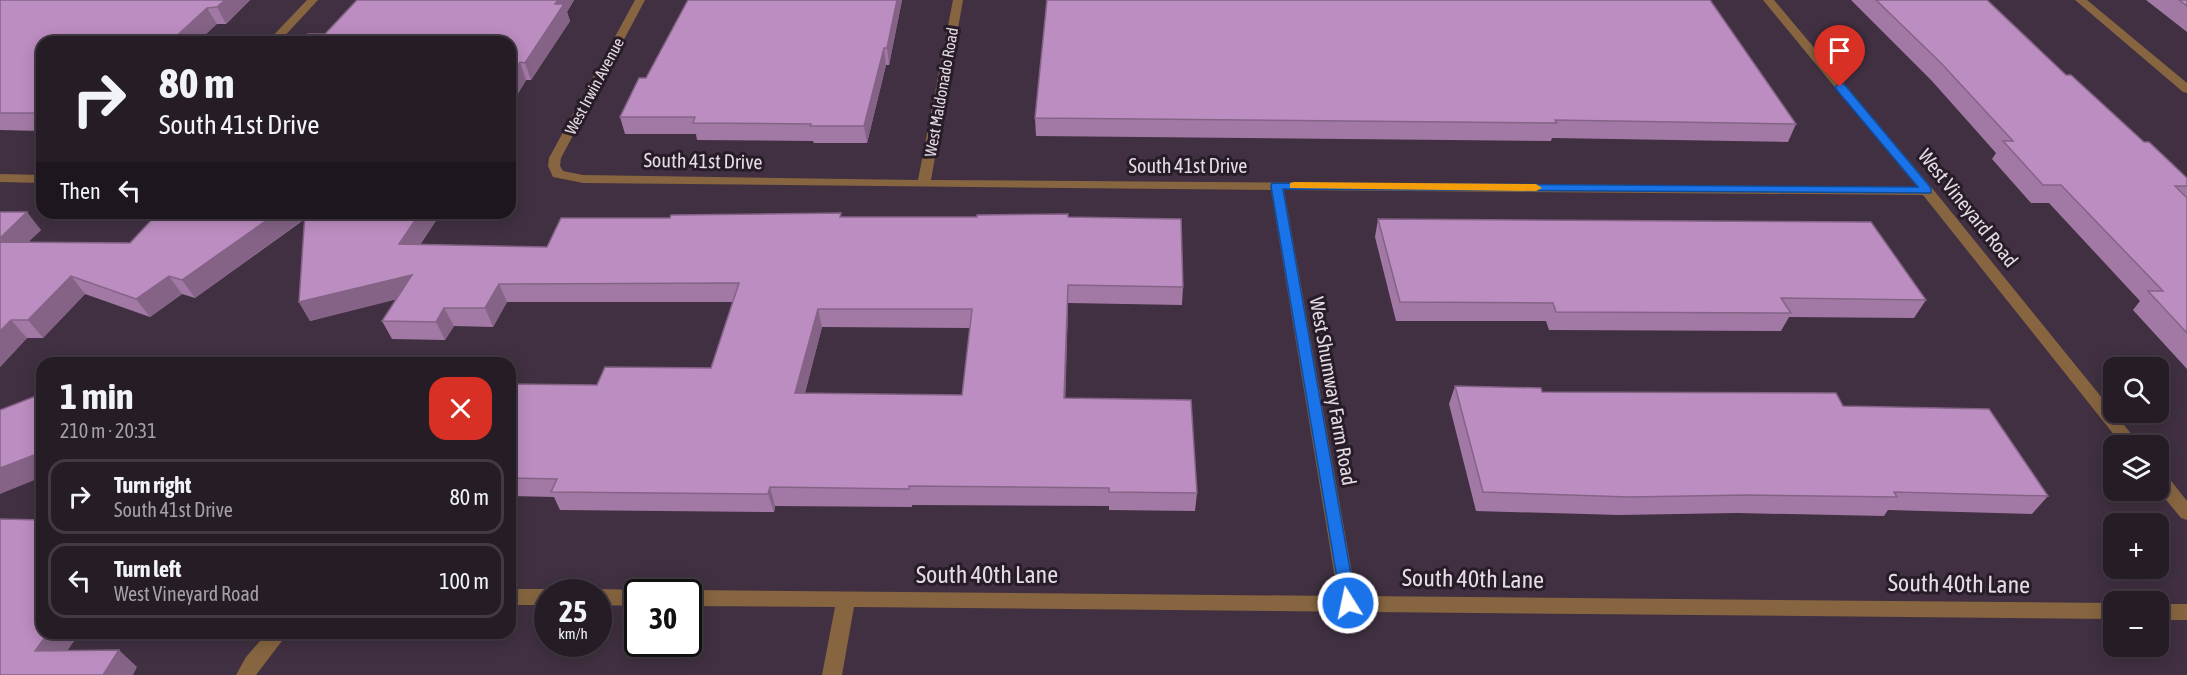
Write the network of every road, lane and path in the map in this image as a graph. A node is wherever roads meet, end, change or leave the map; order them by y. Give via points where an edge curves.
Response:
1 (313, 0) edge
2 (640, 0) edge
3 (958, 0) edge
4 (1768, 0) edge
5 (2080, 0) edge
6 (279, 36) edge
7 (2187, 89) edge
8 (558, 174) joint
9 (0, 178) edge
10 (36, 179) edge
11 (924, 184) junction
12 (1276, 186) junction
13 (1927, 191) junction
14 (2124, 435) edge
15 (2169, 491) edge
16 (2187, 513) edge
17 (516, 597) edge
18 (534, 597) edge
19 (702, 598) edge
20 (846, 599) junction
21 (1348, 603) junction
22 (2103, 611) edge
23 (2169, 612) edge
24 (2187, 612) edge
25 (274, 639) edge
26 (246, 675) edge
27 (832, 675) edge

1 - 6 street
2 - 8 street, West Irwin Avenue via 555,158
3 - 11 street, West Maldonado Road
4 - 13 street, West Vineyard Road
5 - 7 street
8 - 11 street, South 41st Drive via 583,179
9 - 10 street
11 - 12 street, South 41st Drive
12 - 13 street, South 41st Drive
12 - 21 street, West Shumway Farm Road
13 - 14 street, West Vineyard Road
15 - 16 street
17 - 18 street
19 - 20 street, South 40th Lane
20 - 21 street, South 40th Lane
20 - 27 street
21 - 22 street, South 40th Lane
23 - 24 street
25 - 26 street

